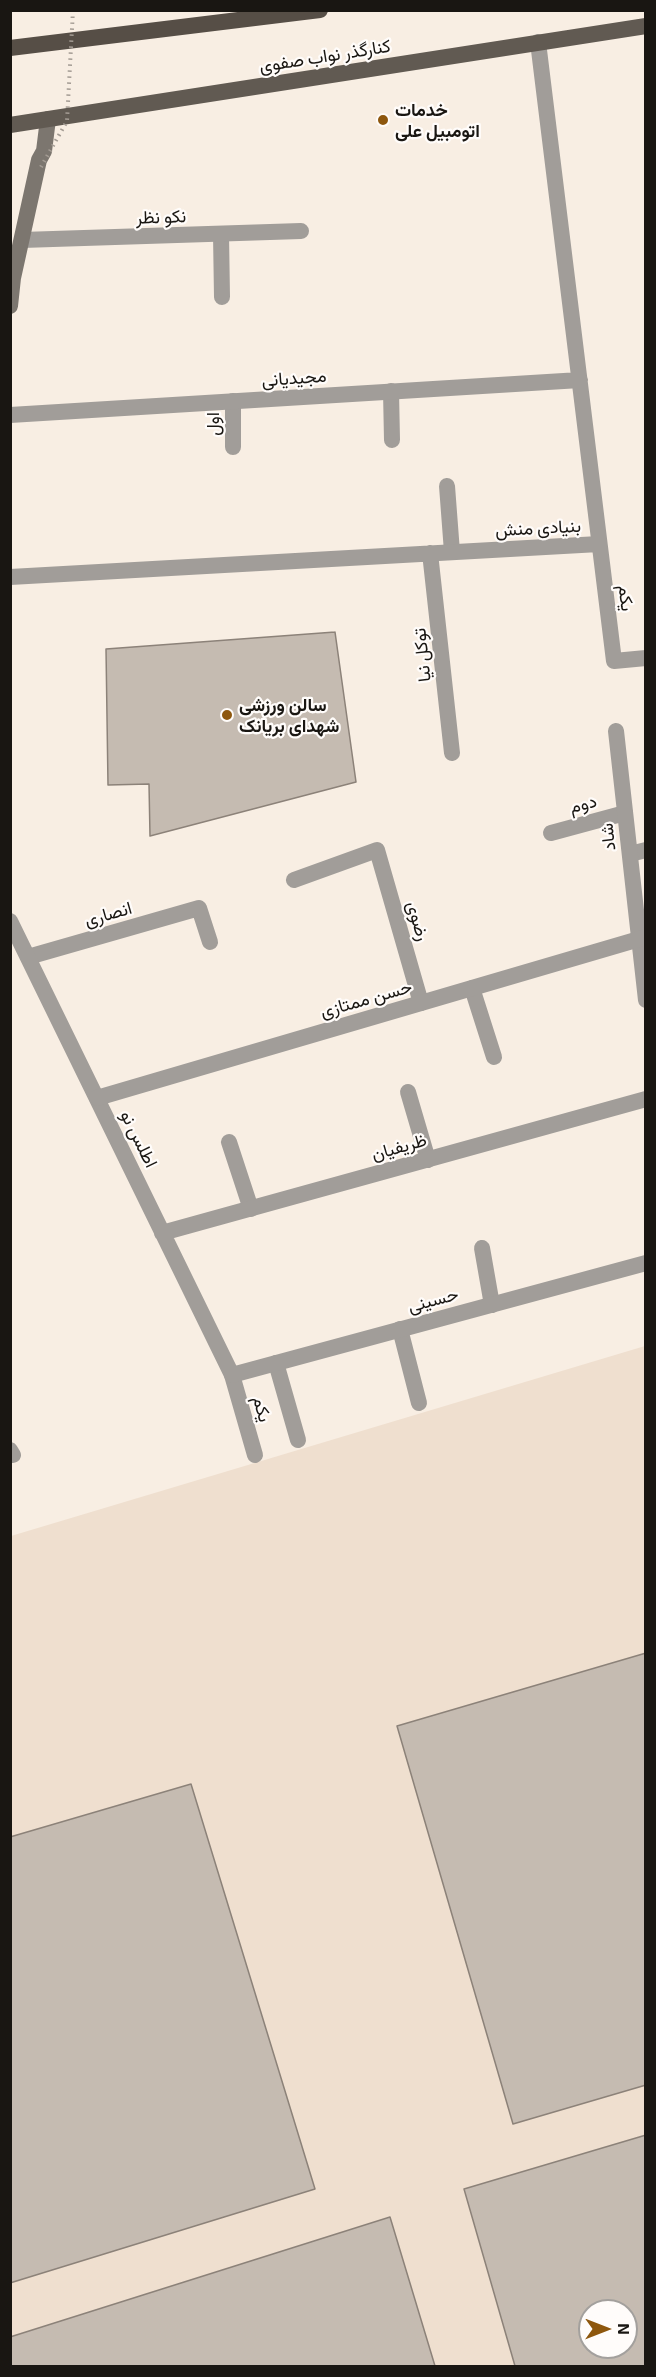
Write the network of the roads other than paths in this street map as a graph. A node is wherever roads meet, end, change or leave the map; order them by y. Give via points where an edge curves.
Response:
1 (320, 10) edge
2 (645, 26) edge
3 (538, 42) junction
4 (10, 48) edge
5 (48, 119) junction
6 (10, 125) edge
7 (301, 231) dead end
8 (221, 234) junction
9 (22, 240) junction
10 (222, 297) dead end
11 (10, 306) edge
12 (580, 380) junction
13 (391, 391) junction
14 (233, 401) junction
15 (10, 415) edge
16 (392, 440) dead end
17 (233, 447) dead end
18 (447, 486) dead end
19 (599, 544) junction
20 (452, 552) junction
21 (430, 553) junction
22 (10, 577) edge
23 (645, 658) edge
24 (616, 731) dead end
25 (452, 753) dead end
26 (625, 813) junction
27 (551, 833) dead end
28 (638, 852) edge
29 (294, 880) dead end
30 (10, 921) edge
31 (642, 938) edge
32 (210, 942) dead end
33 (28, 957) junction
34 (472, 988) junction
35 (645, 1000) edge
36 (421, 1003) junction
37 (494, 1057) dead end
38 (408, 1092) dead end
39 (97, 1098) junction
40 (645, 1099) edge
41 (229, 1142) dead end
42 (428, 1160) junction
43 (251, 1209) junction
44 (162, 1233) junction
45 (482, 1248) dead end
46 (645, 1263) edge
47 (492, 1305) junction
48 (400, 1329) junction
49 (276, 1363) junction
50 (232, 1375) junction
51 (419, 1403) dead end
52 (298, 1440) dead end
53 (255, 1455) dead end

1 - 4 highway
2 - 3 main road, کنارگذر نواب صفوی
3 - 5 main road, کنارگذر نواب صفوی
3 - 12 street, بنیادی منش
5 - 6 main road, کنارگذر نواب صفوی
5 - 9 main road
7 - 8 street, نکو نظر
8 - 9 street, نکو نظر
8 - 10 street
9 - 11 main road
12 - 13 street, مجیدیانی
12 - 19 street, بنیادی منش
13 - 14 street, مجیدیانی
13 - 16 street
14 - 15 street, مجیدیانی
14 - 17 street, اول
18 - 20 street
19 - 20 street, بنیادی منش
19 - 23 street, یکم via 614,661
20 - 21 street, بنیادی منش
21 - 22 street, بنیادی منش
21 - 25 street, توکل نیا
24 - 26 street, شاد
26 - 27 street, دوم
26 - 28 street, شاد
28 - 31 street, شاد
29 - 36 street, رضوی via 377,850
30 - 33 street, اطلس نو
31 - 34 street, حسن ممتازی
31 - 35 street, شاد
32 - 33 street, انصاری via 199,908
33 - 39 street, اطلس نو
34 - 36 street, حسن ممتازی
34 - 37 street
36 - 39 street, حسن ممتازی
38 - 42 street
39 - 44 street, اطلس نو
40 - 42 street, ظریفیان
41 - 43 street
42 - 43 street, ظریفیان
43 - 44 street, ظریفیان
44 - 50 street, اطلس نو
45 - 47 street
46 - 47 street, حسینی
47 - 48 street, حسینی
48 - 49 street, حسینی
48 - 51 street
49 - 50 street, حسینی
49 - 52 street
50 - 53 street, یکم

